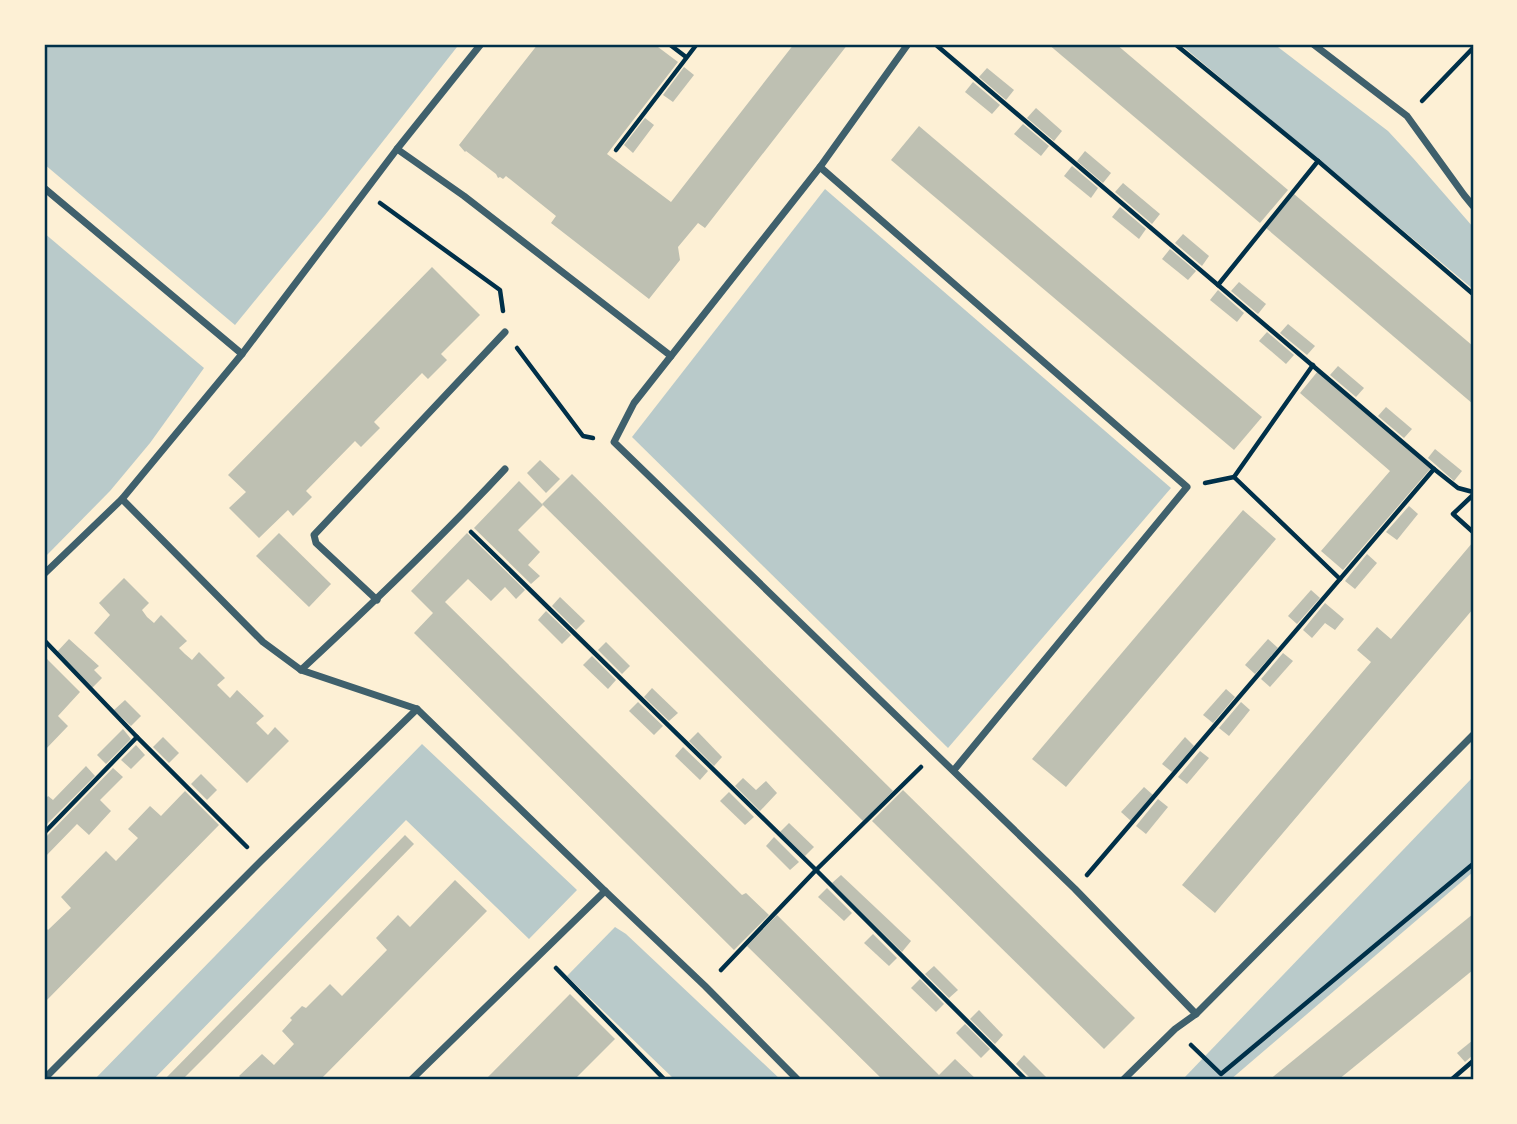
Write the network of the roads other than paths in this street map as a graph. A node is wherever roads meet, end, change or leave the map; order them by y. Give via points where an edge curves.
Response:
1 (480, 44) edge
2 (908, 44) edge
3 (1313, 44) edge
4 (397, 149) junction
5 (820, 167) junction
6 (44, 188) edge
7 (1473, 206) edge
8 (505, 332) dead end
9 (242, 354) junction
10 (671, 356) junction
11 (505, 470) dead end
12 (122, 499) junction
13 (44, 574) edge
14 (377, 600) junction
15 (301, 670) junction
16 (417, 709) junction
17 (1473, 735) edge
18 (954, 770) junction
19 (605, 891) junction
20 (1196, 1014) junction
21 (44, 1079) edge
22 (411, 1080) edge
23 (798, 1080) edge
24 (1125, 1080) edge

1 - 4 street
2 - 5 street
3 - 7 street via 1407,116
4 - 9 street
4 - 10 street
5 - 10 street
5 - 18 street via 1187,487
6 - 9 street
8 - 14 street via 314,535 316,543
9 - 12 street
10 - 18 street via 634,403 614,442
11 - 14 street
12 - 13 street
12 - 15 street via 263,642
14 - 15 street
15 - 16 street
16 - 19 street
16 - 21 street
17 - 20 street
18 - 20 street
19 - 22 street
19 - 23 street
20 - 24 street

